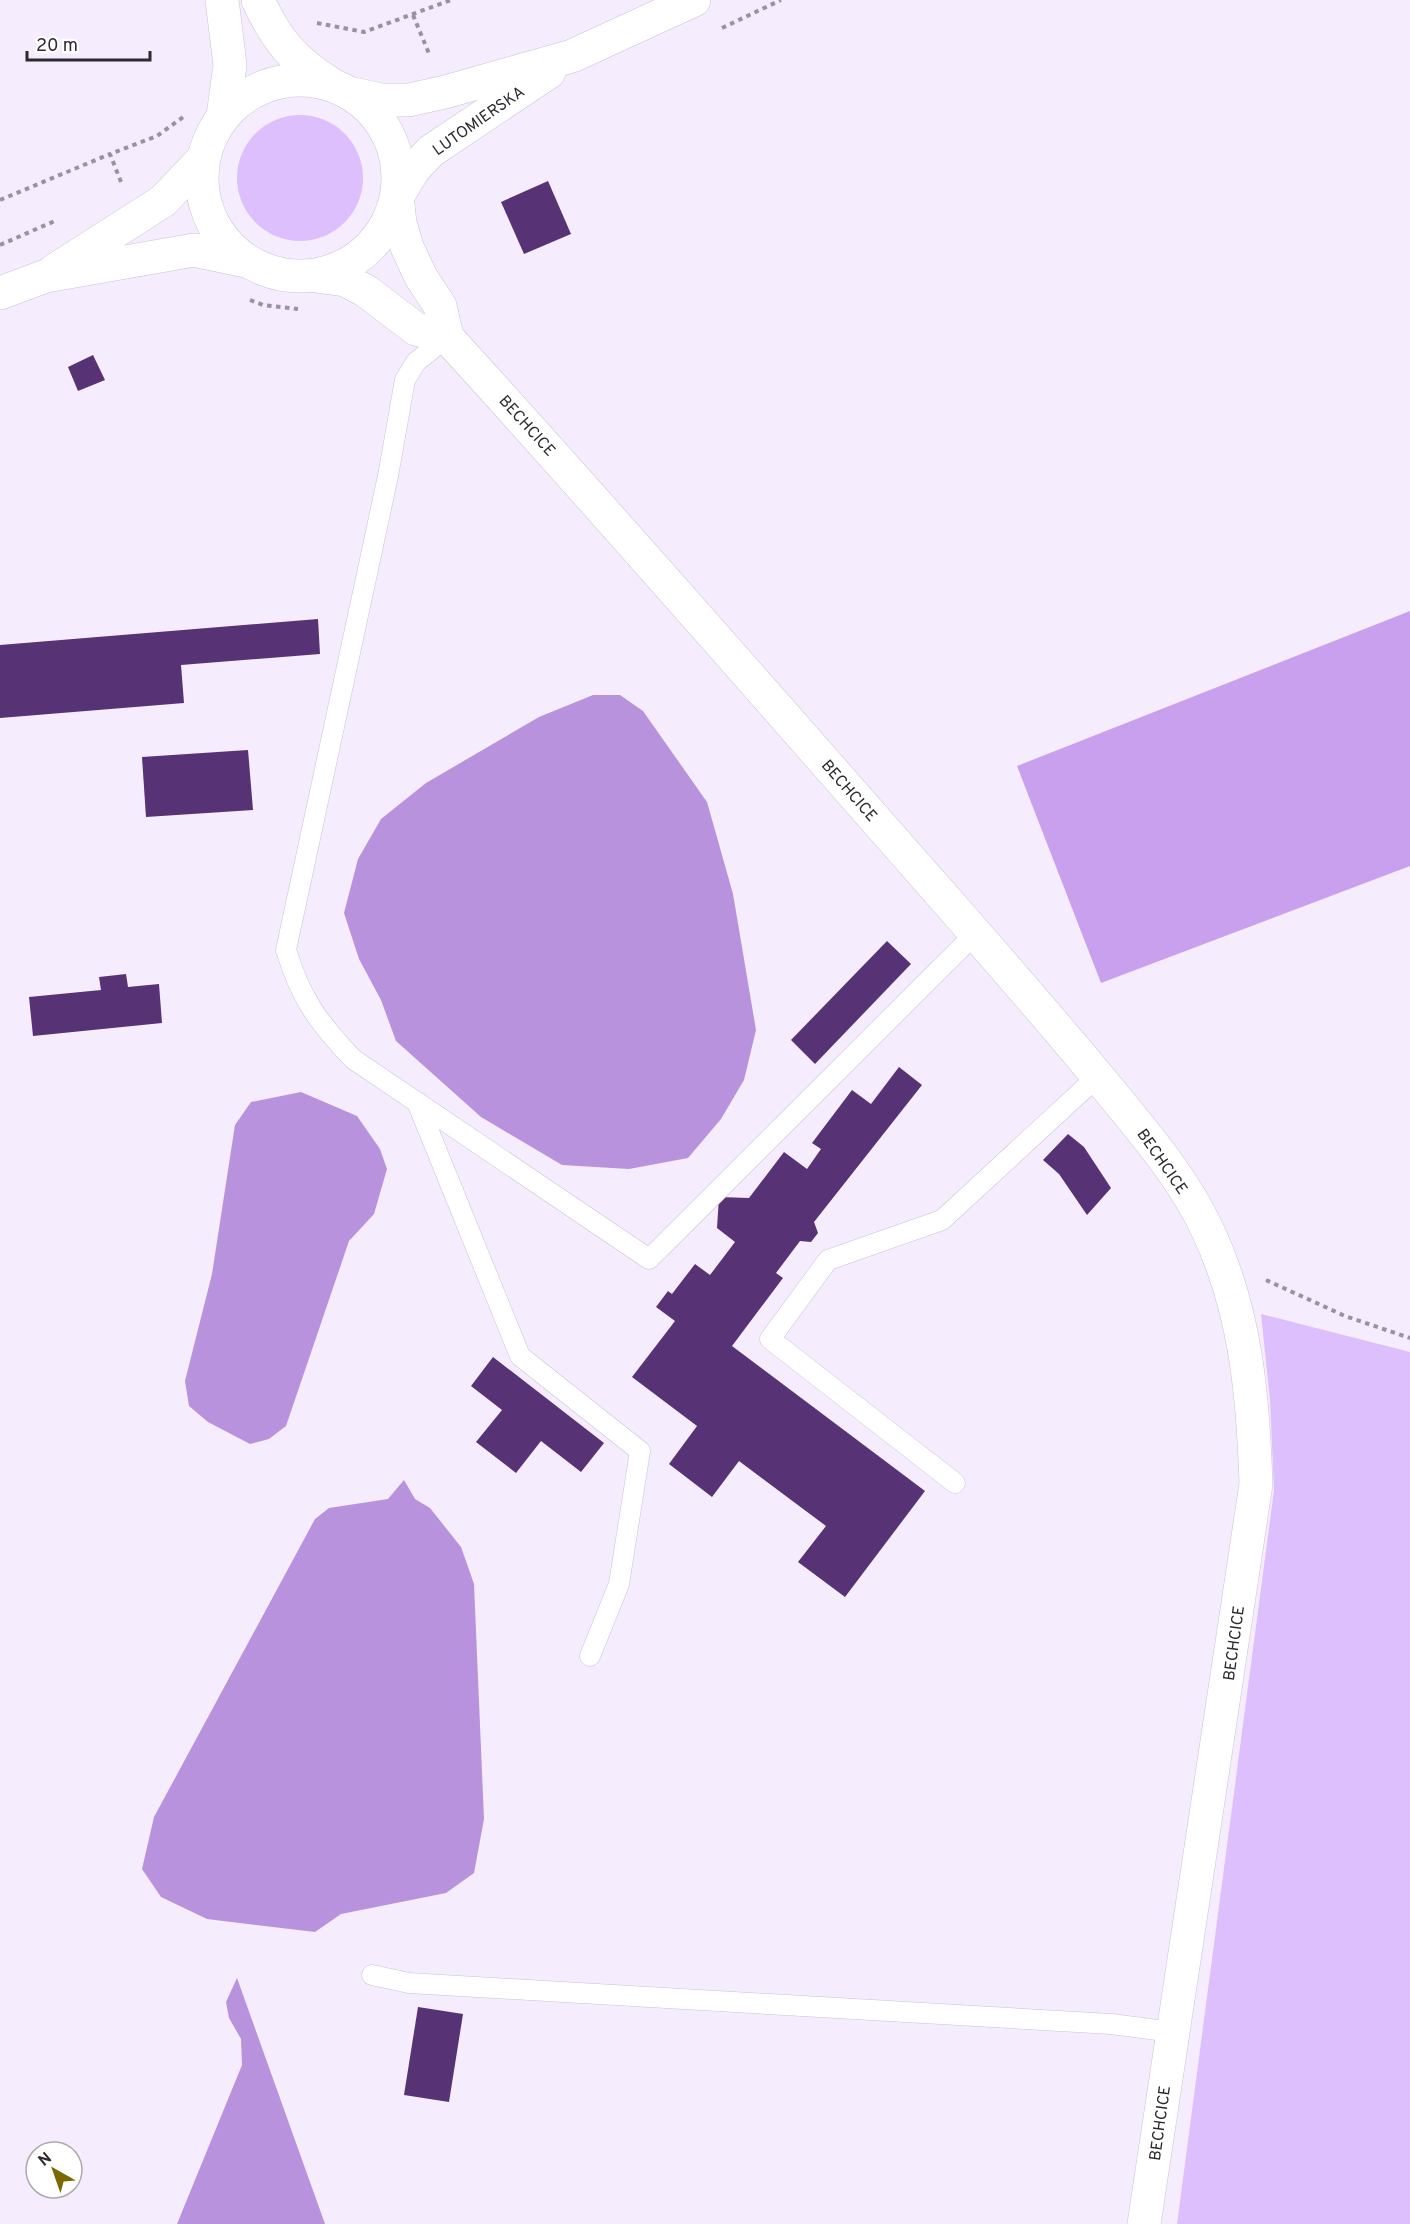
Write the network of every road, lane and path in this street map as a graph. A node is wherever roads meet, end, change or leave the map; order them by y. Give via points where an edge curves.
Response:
1 (222, 0) edge
2 (258, 0) edge
3 (451, 0) edge
4 (694, 0) edge
5 (781, 0) edge
6 (413, 15) junction
7 (309, 22) dead end
8 (718, 30) dead end
9 (572, 56) junction
10 (433, 63) dead end
11 (342, 89) junction
12 (192, 106) dead end
13 (223, 116) junction
14 (110, 154) junction
15 (203, 159) junction
16 (124, 190) dead end
17 (397, 197) junction
18 (0, 200) edge
19 (248, 262) junction
20 (46, 276) junction
21 (316, 276) junction
22 (0, 293) edge
23 (242, 296) dead end
24 (308, 309) dead end
25 (447, 337) junction
26 (976, 933) junction
27 (1098, 1076) junction
28 (417, 1102) junction
29 (1227, 1276) junction
30 (1410, 1338) edge
31 (955, 1483) dead end
32 (590, 1656) dead end
33 (372, 1975) dead end
34 (1173, 2032) junction
35 (1144, 2224) edge

1 - 13 street via 230,65
2 - 11 street via 288,52 305,68
3 - 6 path
4 - 9 street, LUTOMIERSKA
5 - 8 path
6 - 7 path via 364,32
6 - 10 path
9 - 11 street, LUTOMIERSKA via 409,100 381,100
9 - 17 street, LUTOMIERSKA via 431,151
11 - 13 street via 308,80 284,81 241,99
11 - 17 street via 372,109 386,128 396,150
12 - 14 path via 172,127
13 - 15 street
14 - 16 path
14 - 18 path
15 - 19 street via 201,182 208,214 229,247
15 - 20 street via 163,201
17 - 21 street via 390,220 360,257
17 - 25 street, BECHCICE via 407,247 440,306
19 - 20 street via 194,250
19 - 21 street via 293,277
20 - 22 street
21 - 25 street via 345,280 416,329
23 - 24 path via 288,310
25 - 26 street, BECHCICE
25 - 28 lane via 416,362 405,380 286,950 297,985 321,1025 353,1059
26 - 27 street, BECHCICE
26 - 28 lane via 649,1259
27 - 29 street, BECHCICE via 1184,1188
27 - 31 lane via 942,1220 828,1260 770,1339
28 - 32 lane via 520,1356 640,1451 619,1584
29 - 30 path via 1254,1277 1280,1284 1345,1316
29 - 34 street, BECHCICE via 1246,1343 1256,1484
33 - 34 lane via 410,1983 1111,2024
34 - 35 street, BECHCICE

